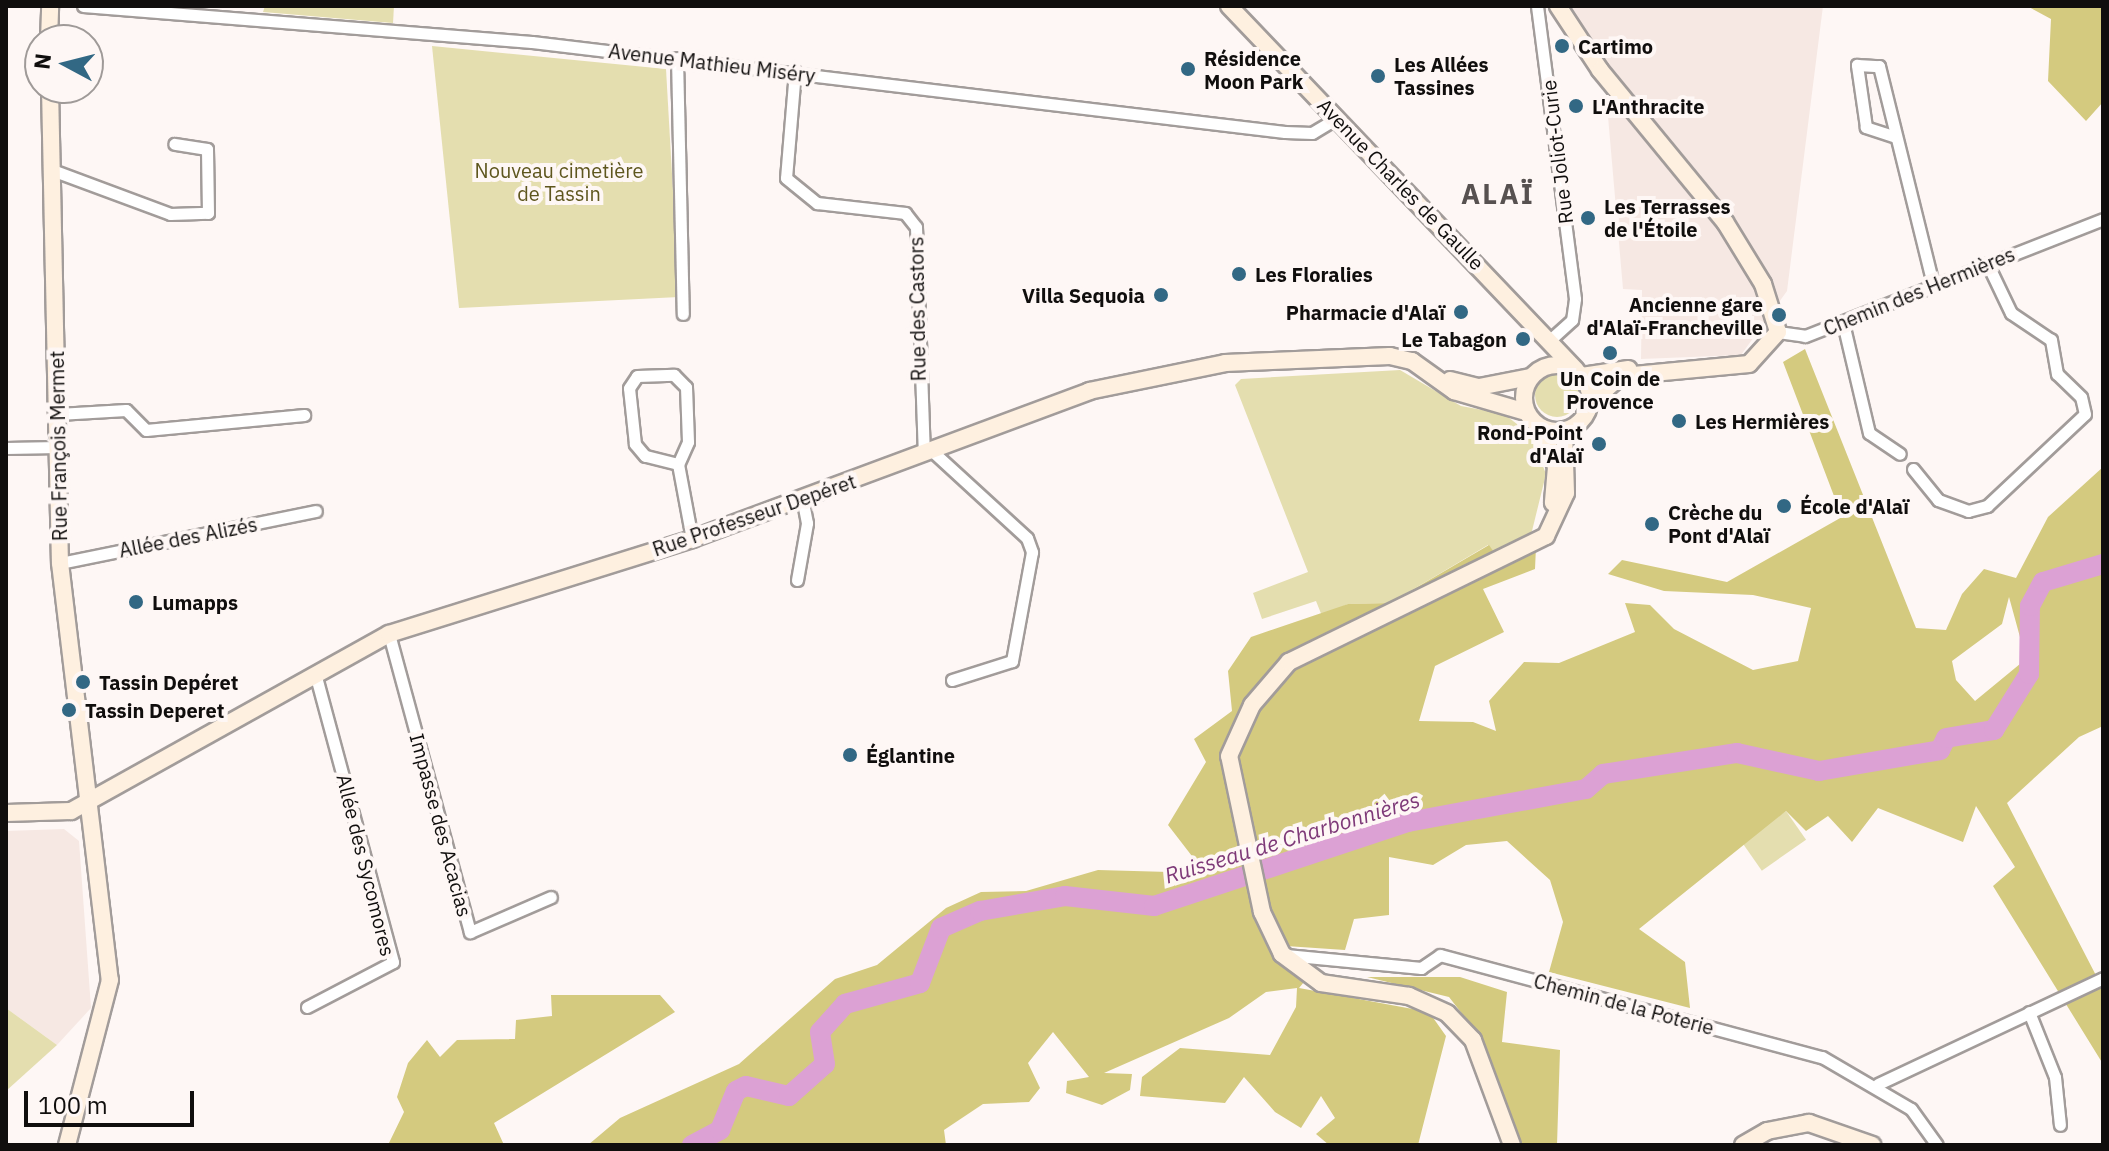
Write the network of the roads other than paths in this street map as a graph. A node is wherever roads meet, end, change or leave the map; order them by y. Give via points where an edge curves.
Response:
1 (83, 6) edge
2 (1229, 6) edge
3 (1535, 6) edge
4 (1558, 6) edge
5 (677, 58) junction
6 (795, 71) junction
7 (50, 104) edge
8 (1335, 119) junction
9 (1896, 137) junction
10 (174, 144) dead end
11 (52, 170) junction
12 (2103, 219) edge
13 (1987, 263) junction
14 (1933, 284) junction
15 (683, 314) dead end
16 (1843, 323) junction
17 (1777, 324) junction
18 (1546, 333) junction
19 (1547, 365) junction
20 (1650, 371) junction
21 (1432, 372) junction
22 (1579, 373) junction
23 (1530, 377) junction
24 (1589, 404) junction
25 (1526, 412) junction
26 (58, 414) junction
27 (304, 415) dead end
28 (1542, 428) junction
29 (1564, 430) junction
30 (58, 447) junction
31 (6, 448) edge
32 (928, 451) junction
33 (1900, 454) dead end
34 (678, 464) junction
35 (1913, 469) dead end
36 (802, 497) junction
37 (316, 511) dead end
38 (692, 539) junction
39 (1526, 552) junction
40 (60, 563) junction
41 (797, 580) dead end
42 (389, 634) junction
43 (315, 673) junction
44 (952, 680) dead end
45 (88, 801) junction
46 (6, 813) edge
47 (551, 897) dead end
48 (1282, 954) junction
49 (2103, 978) edge
50 (307, 1007) dead end
51 (2029, 1012) junction
52 (1878, 1084) junction
53 (2060, 1125) dead end
54 (67, 1145) edge
55 (1512, 1145) edge
56 (1743, 1145) edge
57 (1872, 1145) edge
58 (1937, 1145) edge

1 - 5 street, Avenue Mathieu Miséry
2 - 8 main road, Avenue Charles de Gaulle
3 - 18 street, Rue Joliot-Curie via 1575,299 1572,320
4 - 17 main road via 1600,70 1725,222
5 - 6 street, Avenue Mathieu Miséry
5 - 15 street
6 - 8 street, Avenue Mathieu Miséry via 1285,132 1312,133
6 - 32 street, Rue des Castors via 786,178 817,203 905,213 916,227
7 - 11 main road, Rue François Mermet
8 - 18 main road, Avenue Charles de Gaulle
9 - 9 street via 1879,66 1857,65 1866,127
9 - 14 street
10 - 11 street via 207,149 208,213 170,214
11 - 26 main road, Rue François Mermet
12 - 13 street, Chemin des Hermières
13 - 14 street, Chemin des Hermières
13 - 35 street via 2011,313 2046,334 2057,374 2081,397 2085,414 1987,506 1968,511 1938,500
14 - 16 street, Chemin des Hermières
16 - 17 street, Chemin des Hermières via 1805,336
16 - 33 street via 1869,433
17 - 20 main road via 1761,357 1736,368
18 - 19 main road
18 - 22 main road, Avenue Charles de Gaulle
19 - 22 main road
19 - 23 main road
20 - 22 main road
20 - 24 main road via 1605,385
21 - 23 main road via 1479,387
21 - 25 main road, Rue Professeur Depéret via 1454,391
21 - 32 main road, Rue Professeur Depéret via 1375,355 1194,367 1089,391
22 - 24 main road
23 - 25 main road
24 - 29 main road
25 - 28 main road
26 - 27 street via 126,410 146,430
26 - 30 main road, Rue François Mermet
28 - 29 main road
28 - 39 main road via 1556,467 1555,496
29 - 39 main road via 1568,474 1561,511
30 - 31 street
30 - 40 main road, Rue François Mermet
32 - 36 main road, Rue Professeur Depéret
32 - 44 street via 1027,538 1032,552 1012,661
34 - 34 street via 688,442 686,387 674,375 637,376 629,388 635,444 645,456
34 - 38 street
36 - 38 main road, Rue Professeur Depéret
36 - 41 street via 807,523
37 - 40 street, Allée des Alizés
38 - 42 main road, Rue Professeur Depéret
39 - 48 main road via 1289,662 1236,731 1229,756 1239,816 1262,912
40 - 45 main road, Rue François Mermet
42 - 43 main road, Rue Professeur Depéret
42 - 47 street, Impasse des Acacias via 470,932
43 - 45 main road, Rue Professeur Depéret
43 - 50 street, Allée des Sycomores via 393,962
45 - 46 main road, Rue Professeur Depéret via 60,813
45 - 54 main road, Rue François Mermet via 110,980
48 - 52 street, Chemin de la Poterie via 1421,968 1440,955 1822,1057
48 - 55 main road via 1321,983 1409,996 1460,1025 1484,1064
49 - 51 street
51 - 52 street
51 - 53 street via 2055,1077
52 - 58 street, Chemin de la Poterie via 1911,1109
56 - 57 main road via 1767,1131 1809,1123

